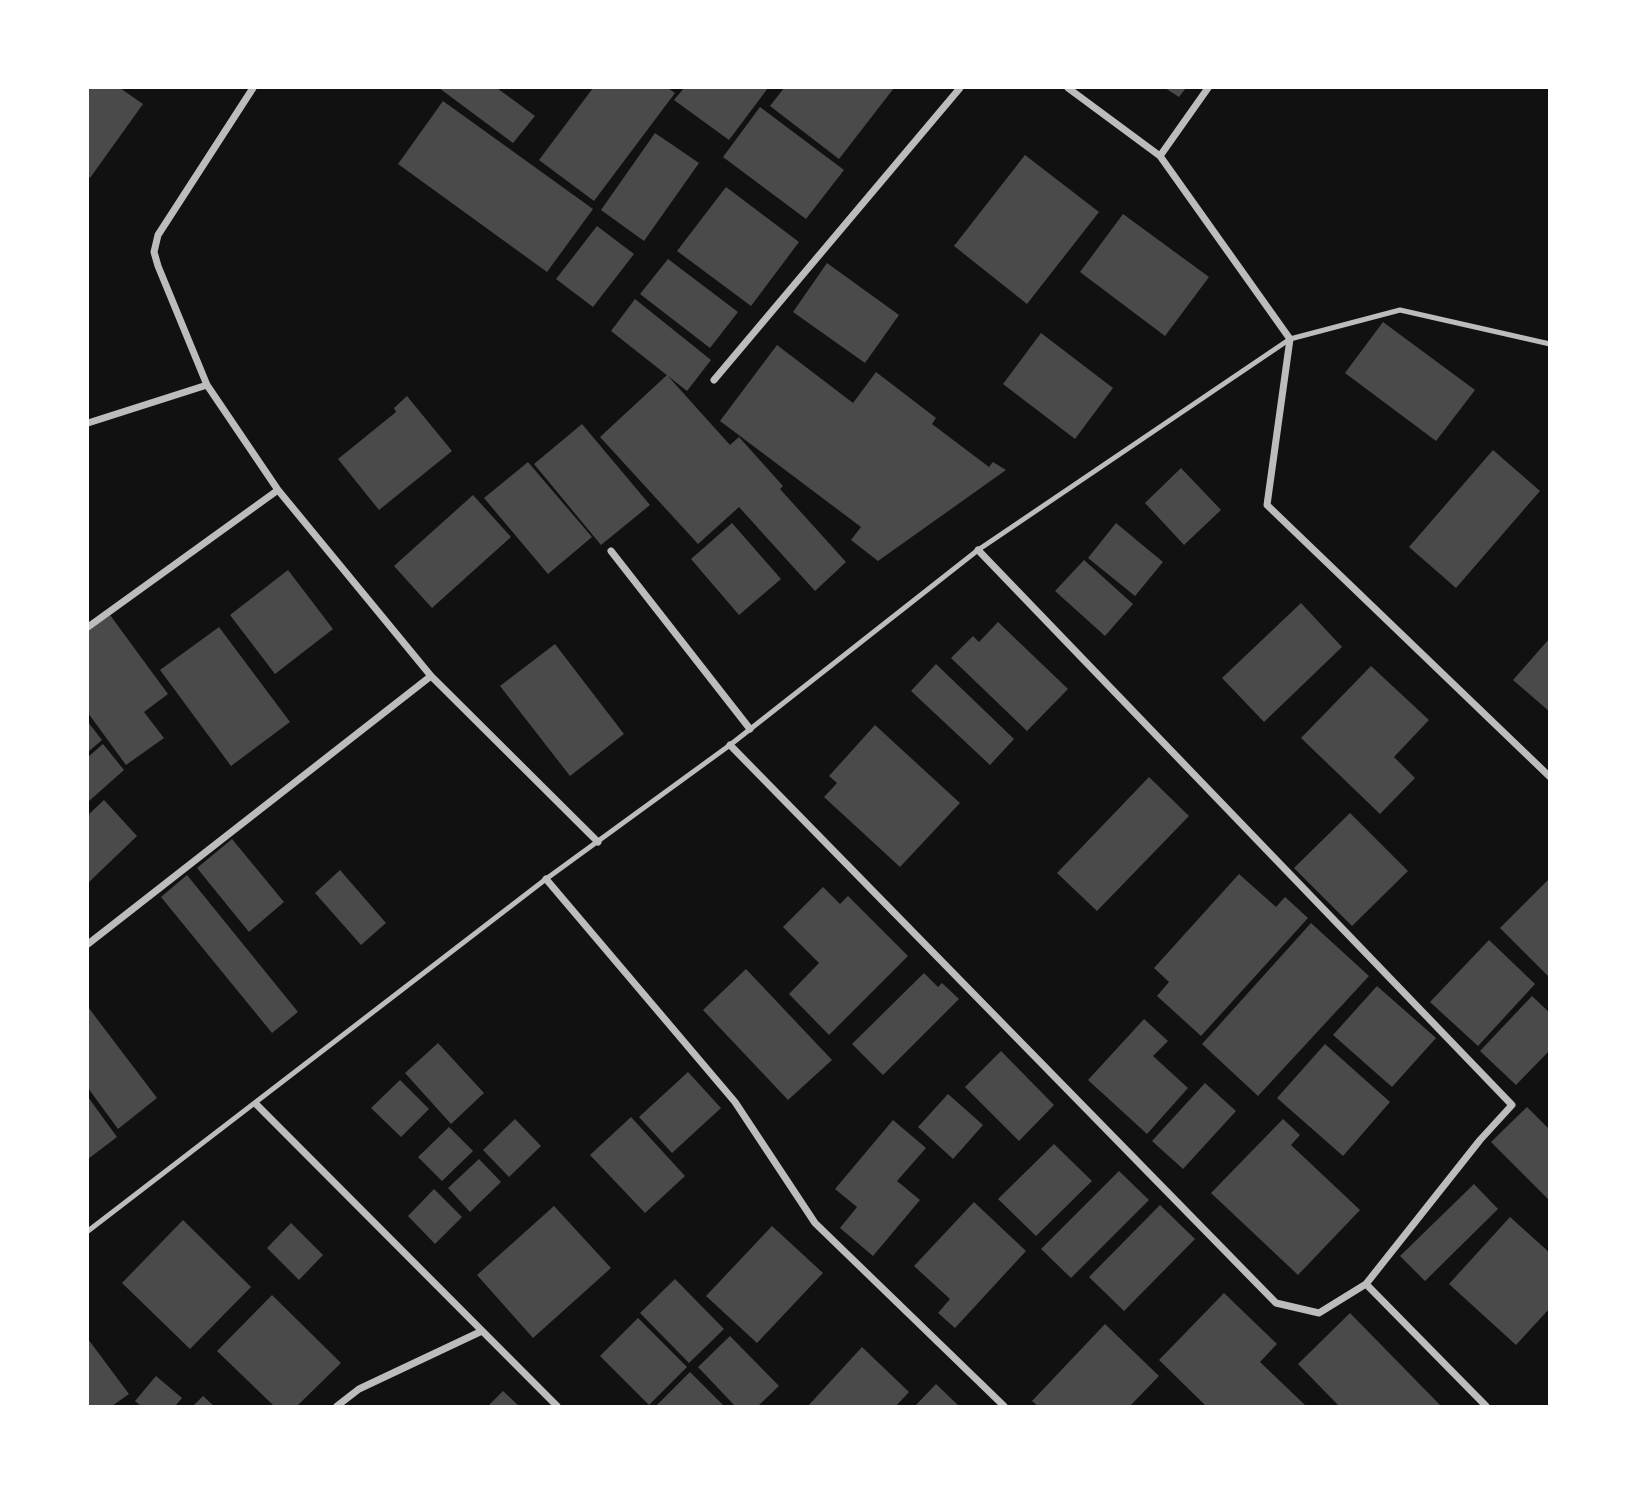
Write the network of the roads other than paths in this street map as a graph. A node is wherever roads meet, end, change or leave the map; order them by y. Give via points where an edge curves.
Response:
1 (253, 88) edge
2 (960, 88) edge
3 (1068, 88) edge
4 (1208, 88) edge
5 (1160, 156) junction
6 (1290, 339) junction
7 (1549, 344) edge
8 (714, 380) dead end
9 (207, 385) junction
10 (88, 423) edge
11 (278, 490) junction
12 (978, 550) junction
13 (611, 551) dead end
14 (88, 627) edge
15 (431, 676) junction
16 (750, 729) junction
17 (730, 745) junction
18 (1549, 777) edge
19 (598, 842) junction
20 (546, 879) junction
21 (88, 944) edge
22 (256, 1104) junction
23 (88, 1231) edge
24 (1366, 1284) junction
25 (482, 1331) junction
26 (337, 1406) edge
27 (557, 1406) edge
28 (1004, 1406) edge
29 (1486, 1406) edge

1 - 9 street via 158,235 154,252
2 - 8 street
3 - 5 street
4 - 5 street
5 - 6 street
6 - 7 lane via 1400,310
6 - 12 lane
6 - 18 street via 1267,505
9 - 10 street
9 - 11 street
11 - 14 street
11 - 15 street
12 - 16 lane
12 - 24 street via 1512,1105
13 - 16 street
15 - 19 street
15 - 21 street
16 - 17 lane
17 - 19 lane
17 - 24 street via 1276,1303 1320,1313
19 - 20 lane
20 - 22 lane
20 - 28 street via 735,1102 815,1223
22 - 23 lane
22 - 25 street
24 - 29 street
25 - 26 street via 359,1390
25 - 27 street

